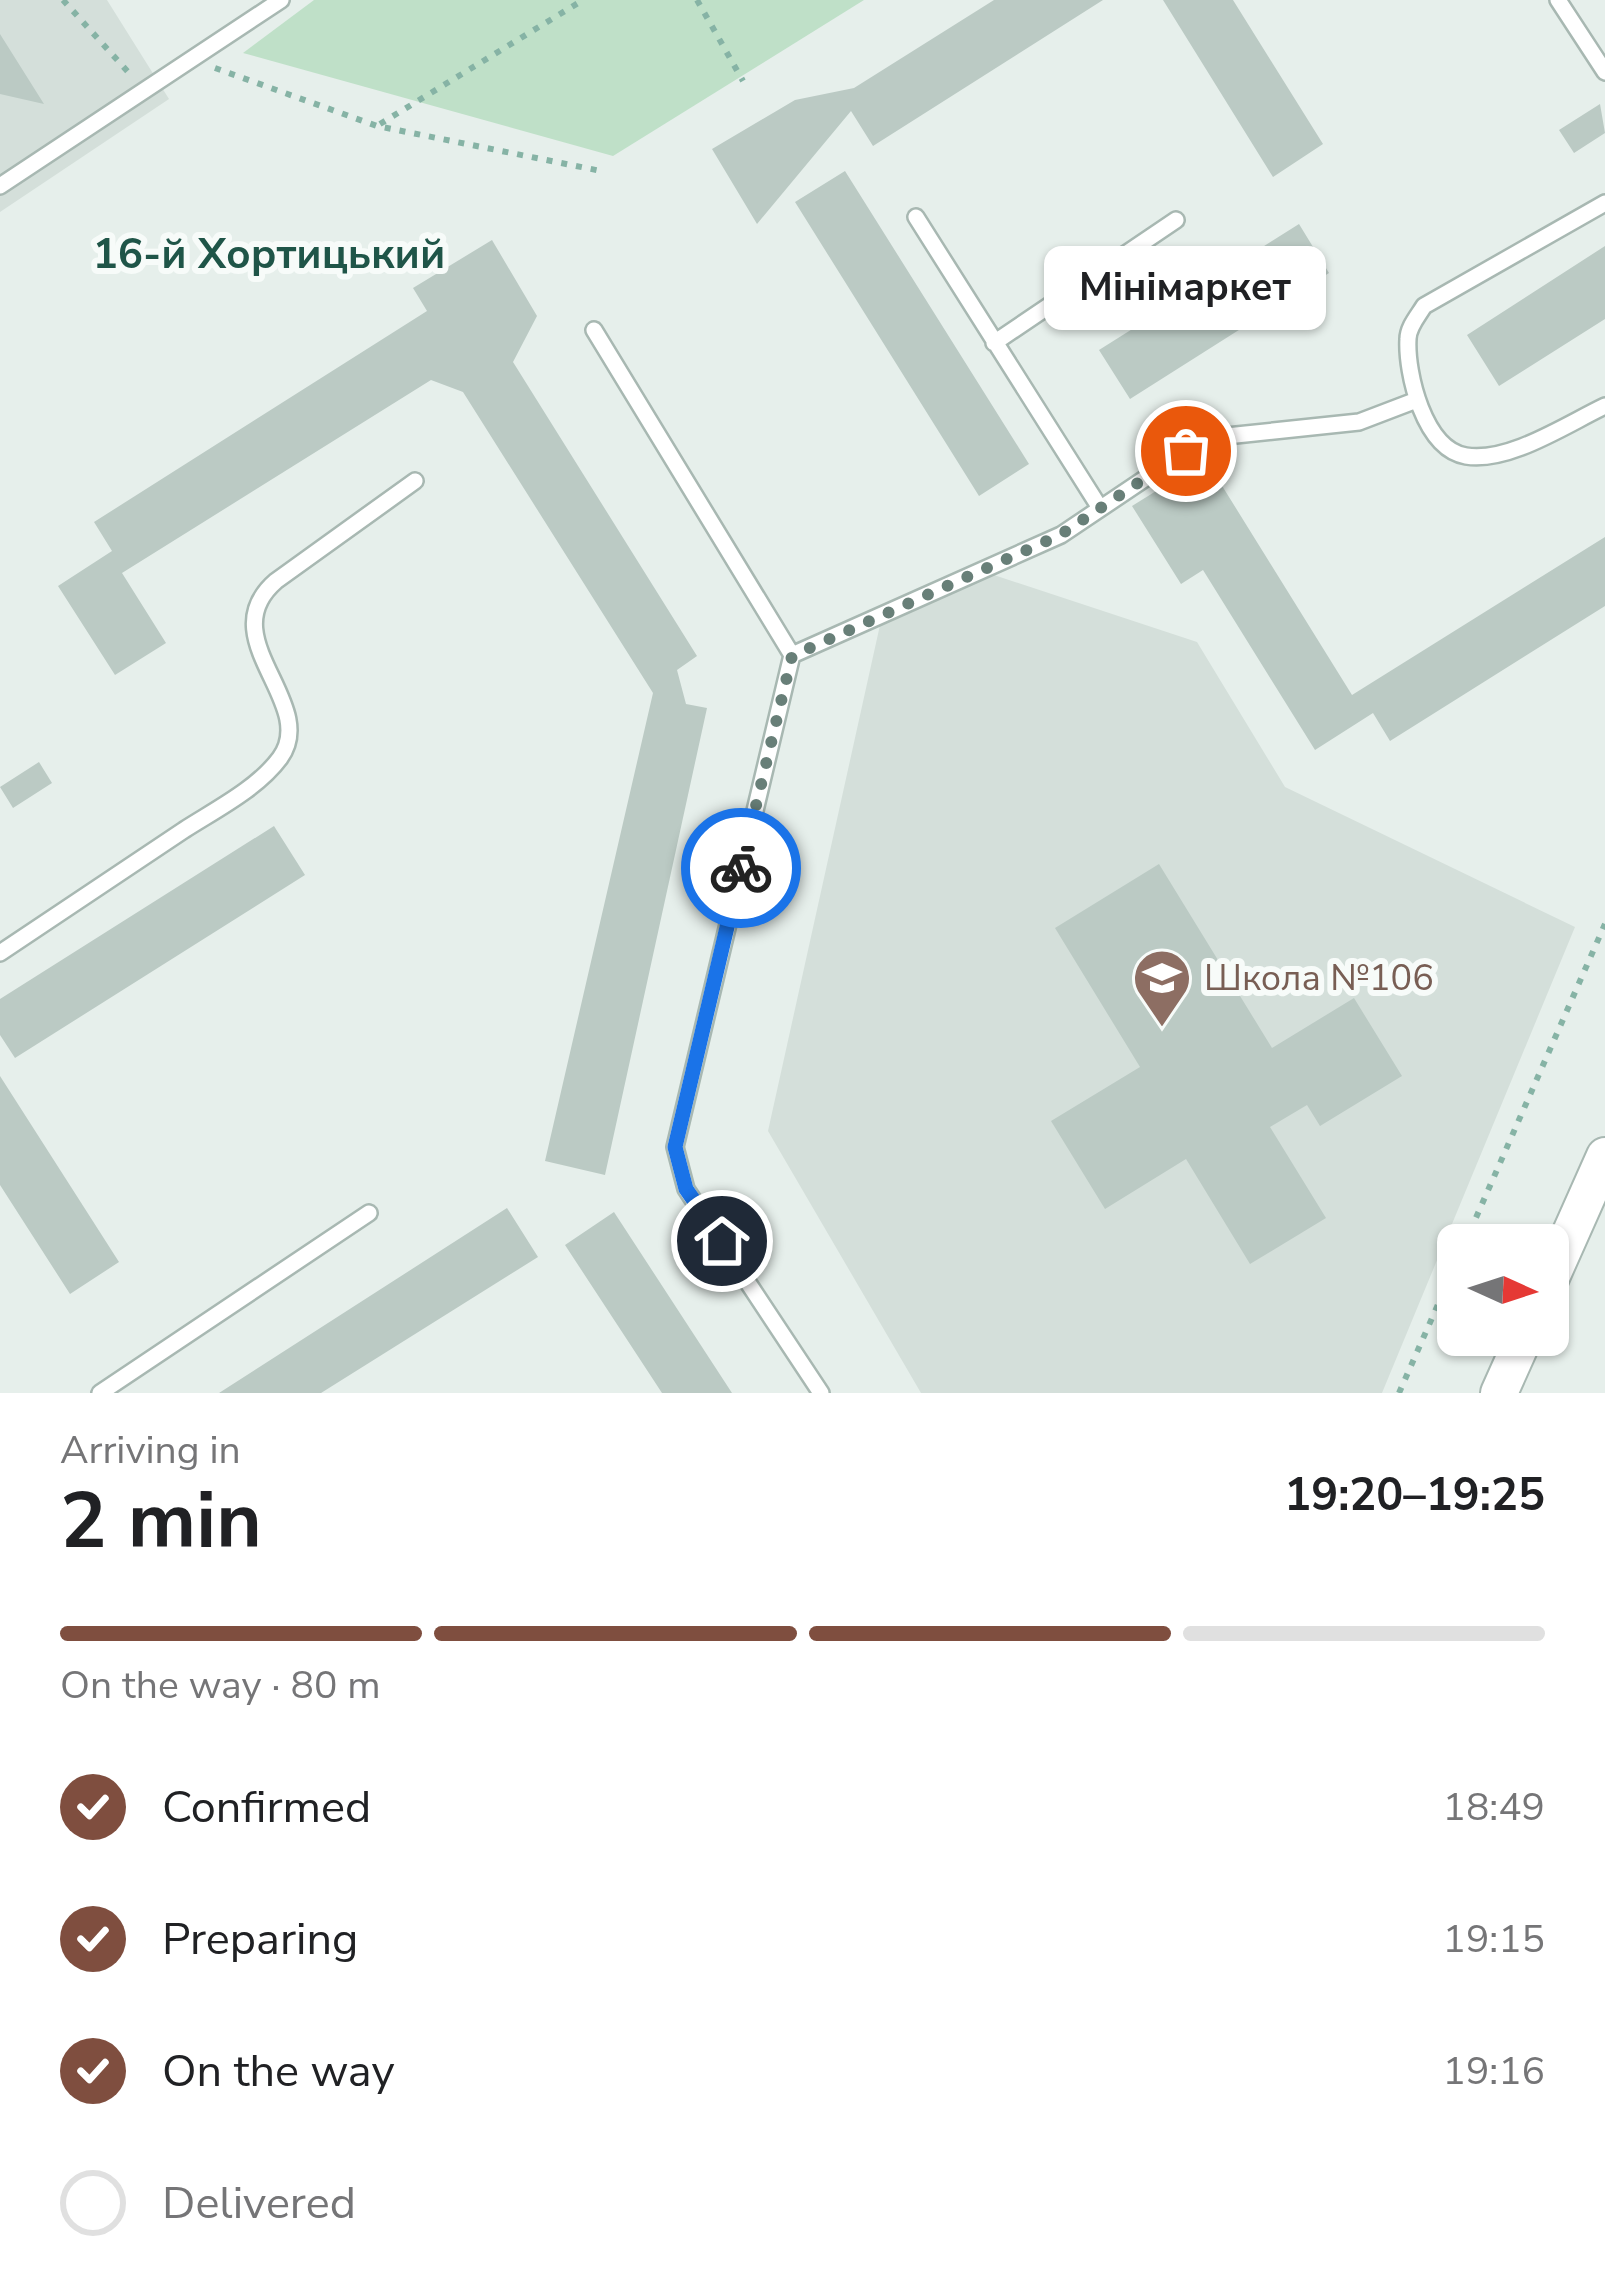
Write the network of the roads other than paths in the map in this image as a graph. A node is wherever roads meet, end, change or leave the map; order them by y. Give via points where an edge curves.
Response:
1 (280, 0) edge
2 (1558, 0) edge
3 (1605, 72) edge
4 (0, 186) edge
5 (1605, 203) edge
6 (916, 217) dead end
7 (1176, 220) dead end
8 (594, 330) dead end
9 (994, 343) junction
10 (1414, 401) junction
11 (1605, 406) edge
12 (415, 481) dead end
13 (1100, 508) junction
14 (792, 656) junction
15 (0, 952) edge
16 (1605, 1156) edge
17 (368, 1213) dead end
18 (1569, 1237) edge
19 (1516, 1356) edge
20 (100, 1393) edge
21 (821, 1393) edge
22 (1499, 1393) edge

1 - 4 lane
2 - 3 lane
5 - 10 lane via 1424,306 1407,334
6 - 9 lane
7 - 9 lane
8 - 14 lane
9 - 13 lane
10 - 11 lane via 1465,456 1500,453
10 - 13 lane via 1359,422 1217,437
12 - 15 lane via 259,601 253,629 290,729 280,758
13 - 14 lane via 1022,554
14 - 21 lane via 675,1147 686,1189
16 - 18 street
17 - 20 lane
19 - 22 street

